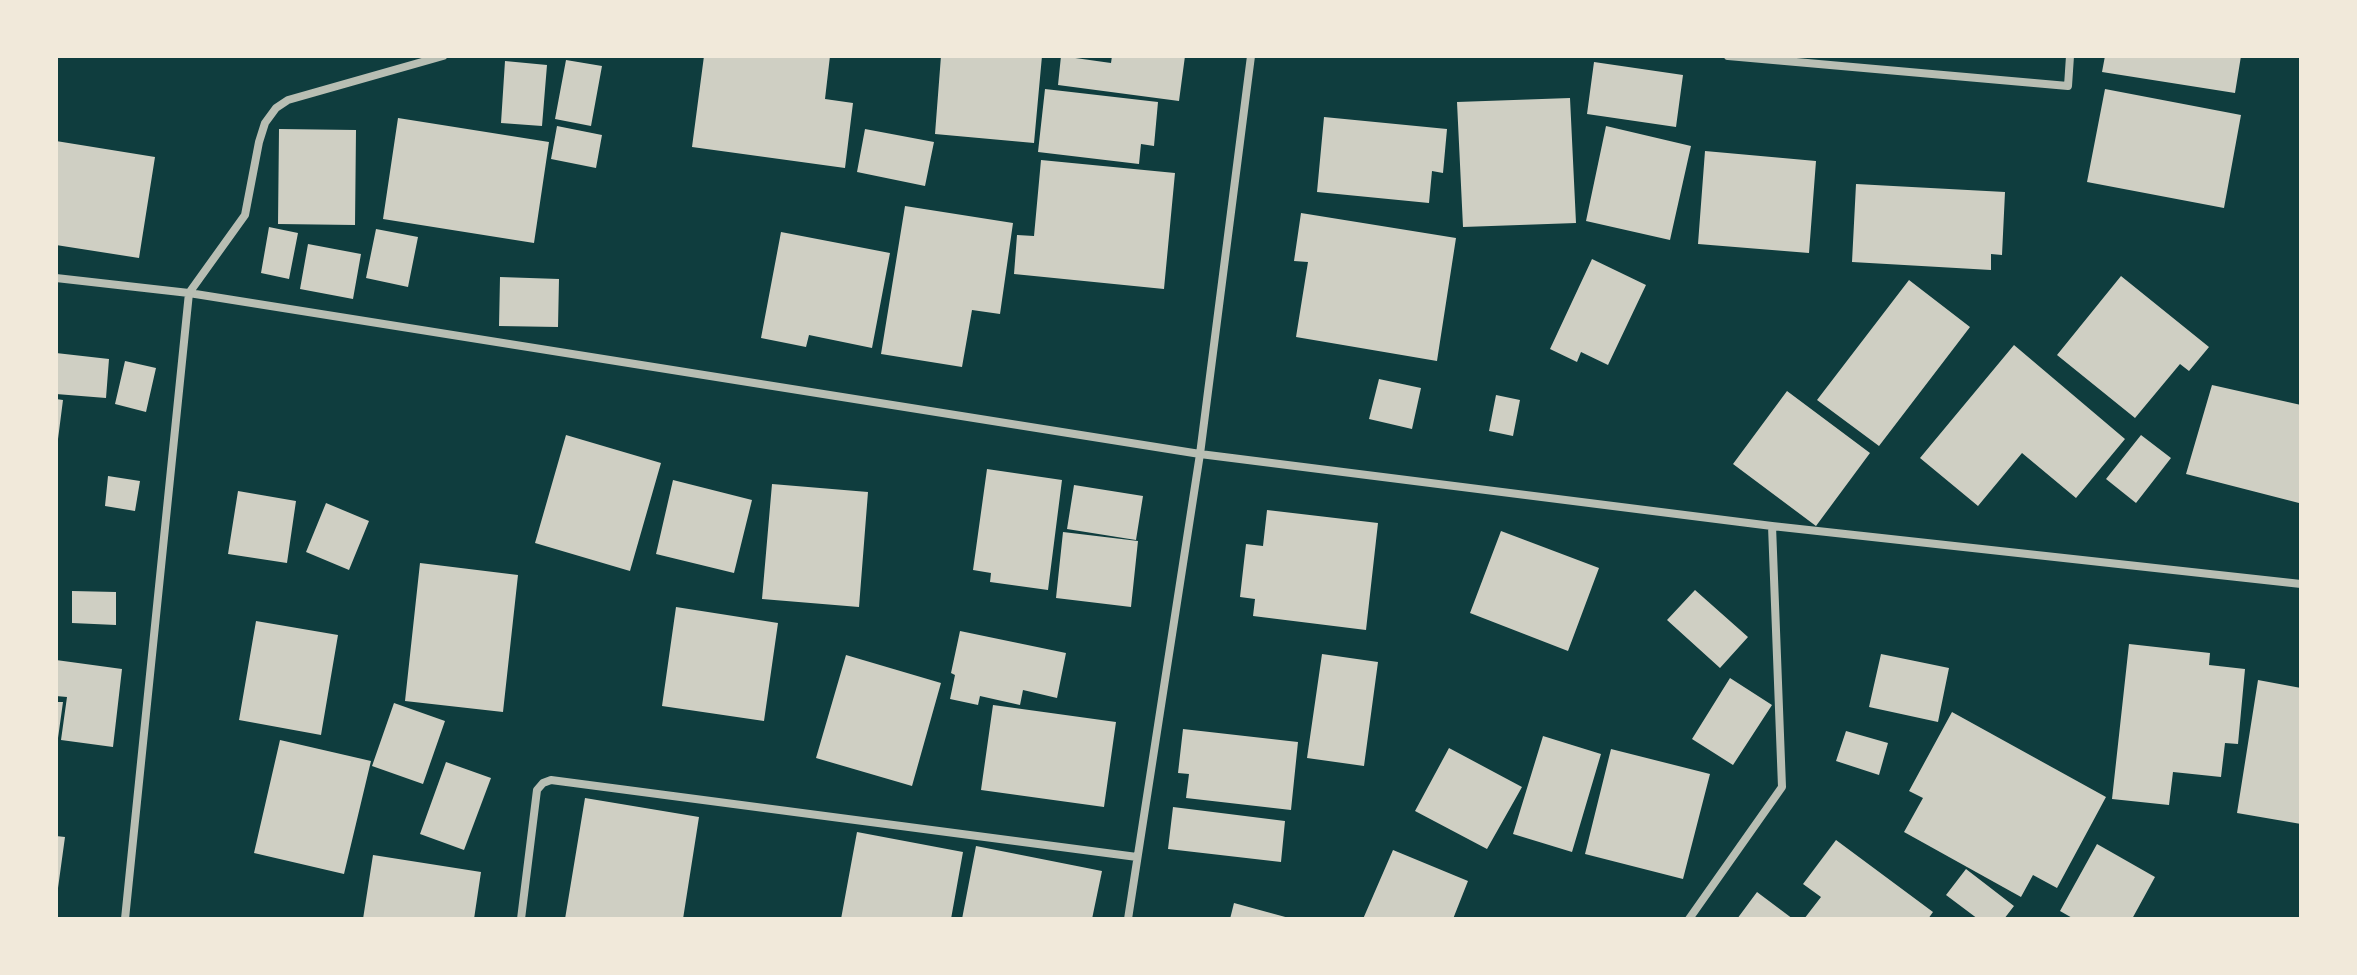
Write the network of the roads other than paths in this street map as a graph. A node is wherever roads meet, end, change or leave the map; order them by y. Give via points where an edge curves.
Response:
1 (443, 56) edge
2 (1251, 56) edge
3 (1728, 56) edge
4 (2070, 56) edge
5 (56, 278) edge
6 (189, 293) junction
7 (1200, 454) junction
8 (1772, 526) junction
9 (2301, 584) edge
10 (1137, 857) junction
11 (125, 919) edge
12 (521, 919) edge
13 (1128, 919) edge
14 (1689, 919) edge

1 - 6 street via 288,100 276,108 259,142 245,215
2 - 7 street
3 - 4 street via 2068,86
5 - 6 street
6 - 7 street
6 - 11 street
7 - 8 street
7 - 10 street
8 - 9 street
8 - 14 street via 1782,787
10 - 12 street via 551,780 537,790
10 - 13 street

